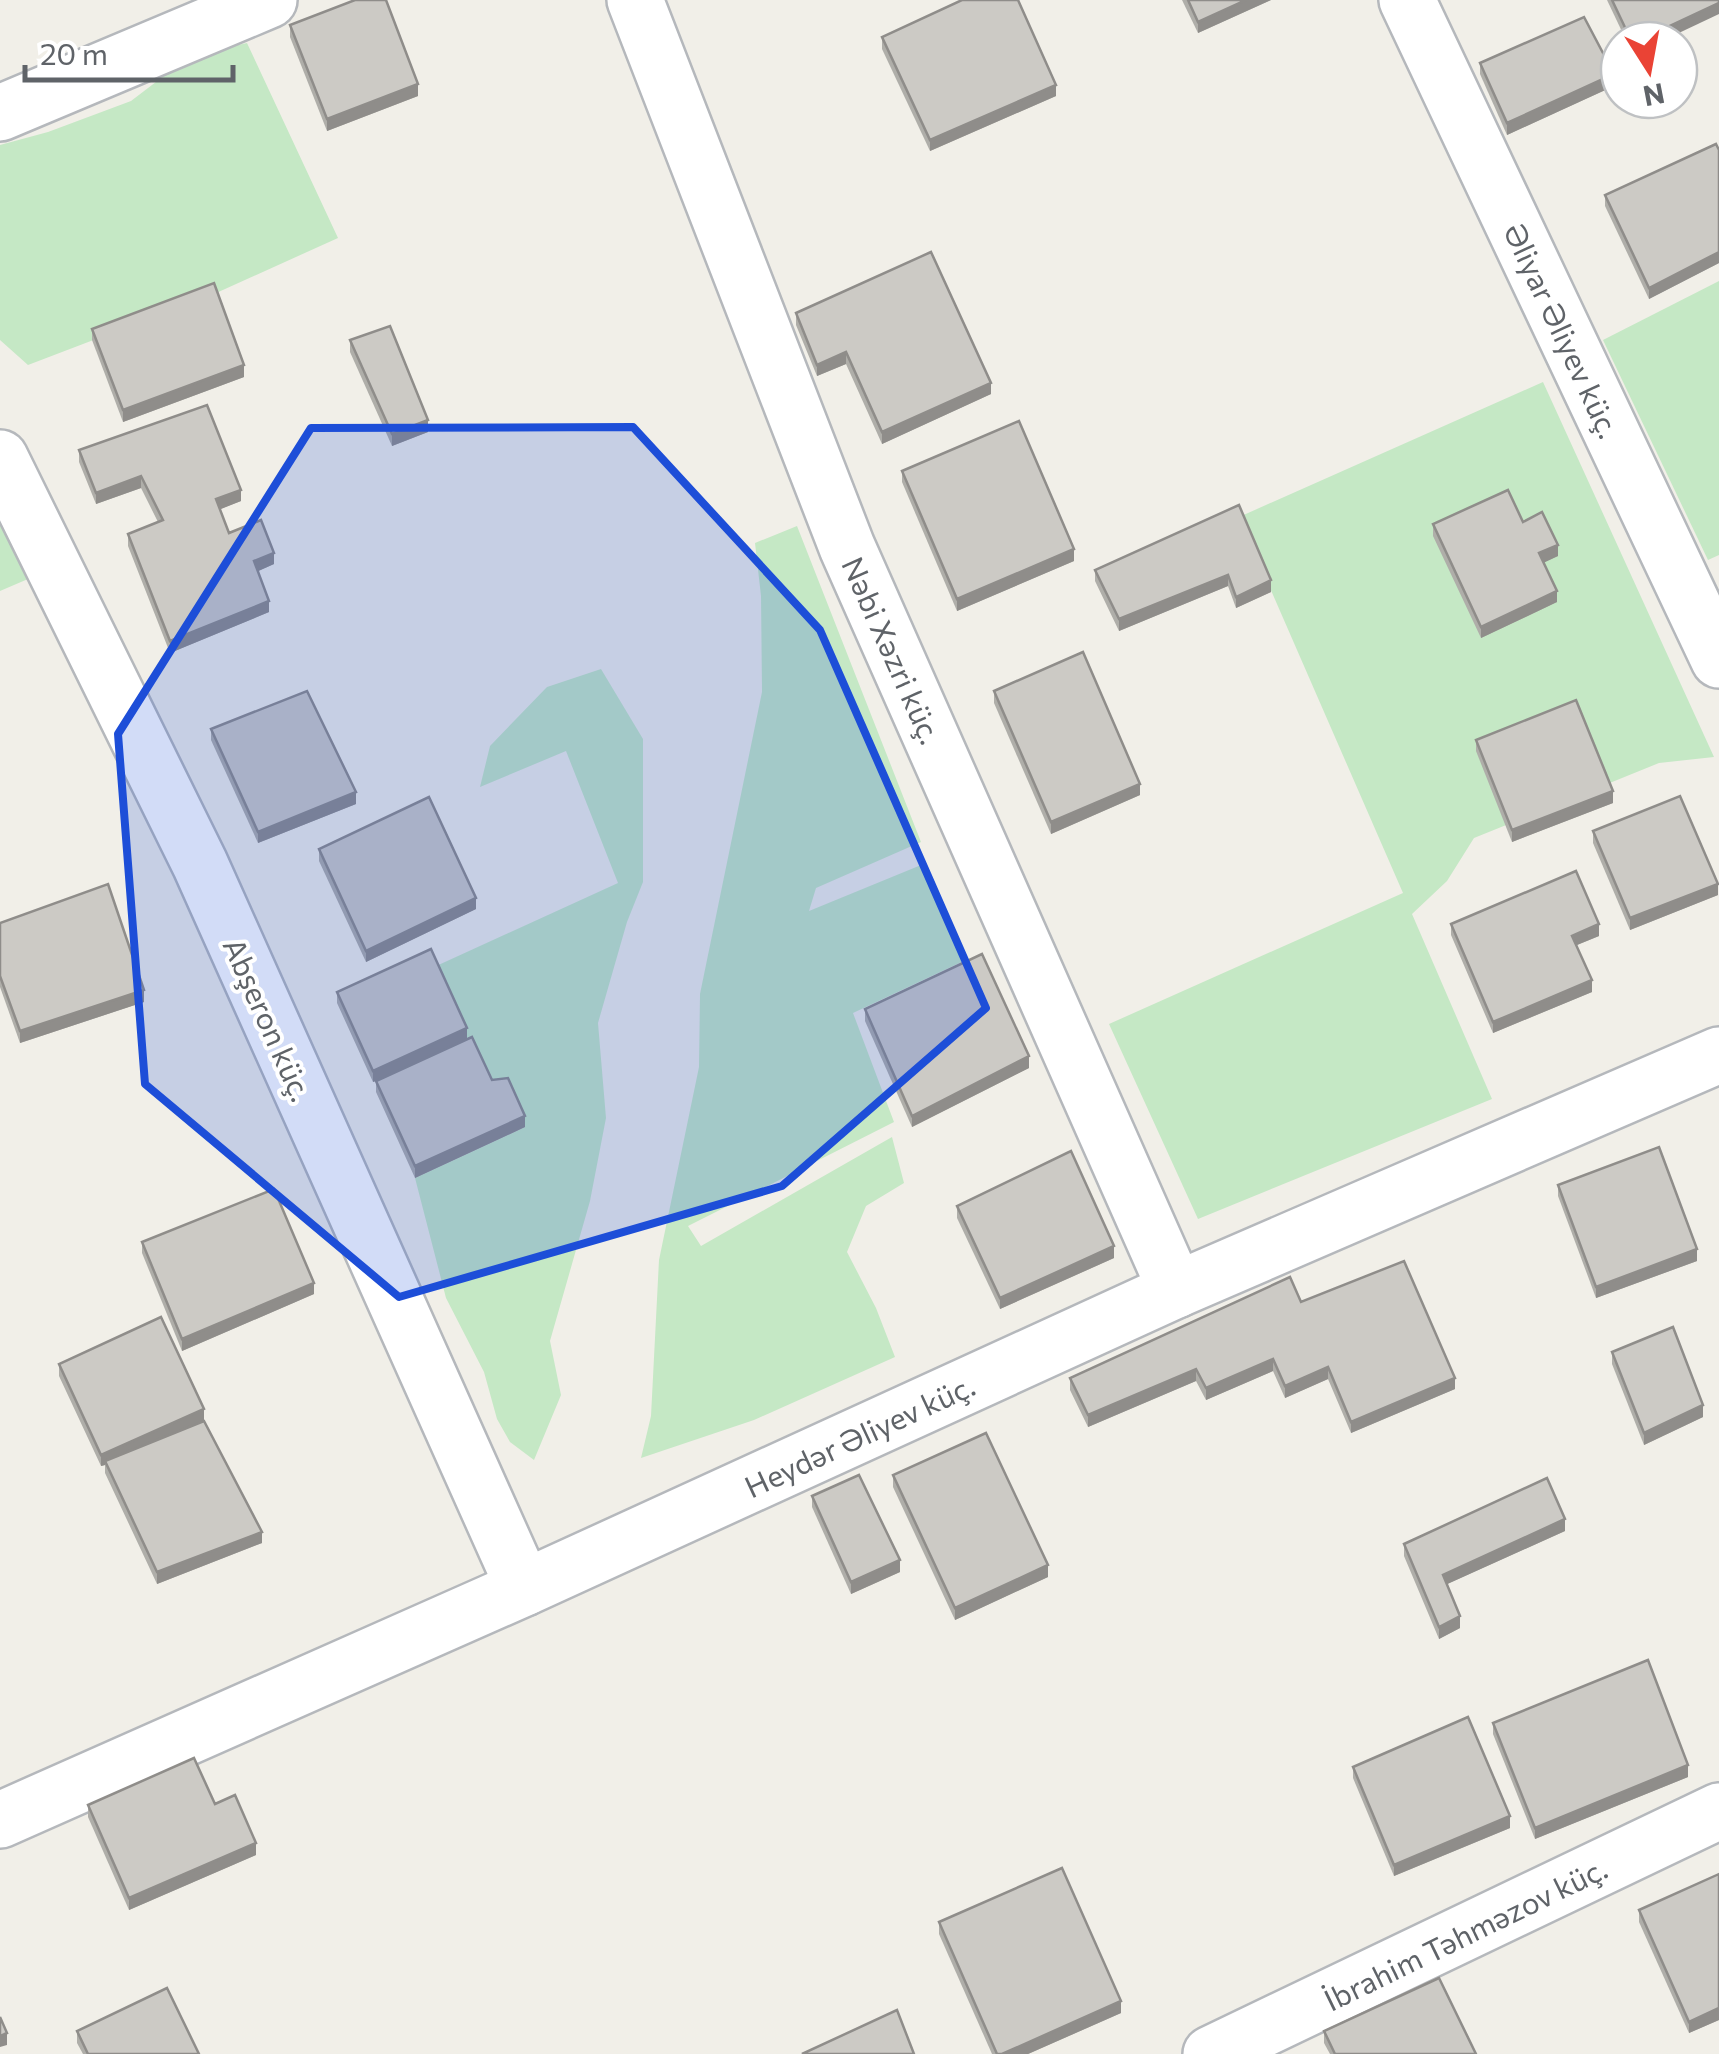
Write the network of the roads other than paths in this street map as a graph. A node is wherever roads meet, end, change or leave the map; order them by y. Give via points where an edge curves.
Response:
1 (269, 0) edge
2 (635, 0) edge
3 (1407, 0) edge
4 (0, 113) edge
5 (0, 458) edge
6 (1719, 660) edge
7 (1719, 1055) edge
8 (1176, 1290) junction
9 (524, 1588) junction
10 (1719, 1811) edge
11 (0, 1820) edge
12 (1211, 2054) edge

1 - 4 street
2 - 8 street, Nəbi Xəzri küç. via 847,547
3 - 6 street, Əliyar Əliyev küç.
5 - 9 street, Abşeron küç. via 200,864
7 - 8 street, Heydər Əliyev küç.
8 - 9 street, Heydər Əliyev küç.
9 - 11 street, Heydər Əliyev küç.
10 - 12 street, İbrahim Təhməzov küç.

